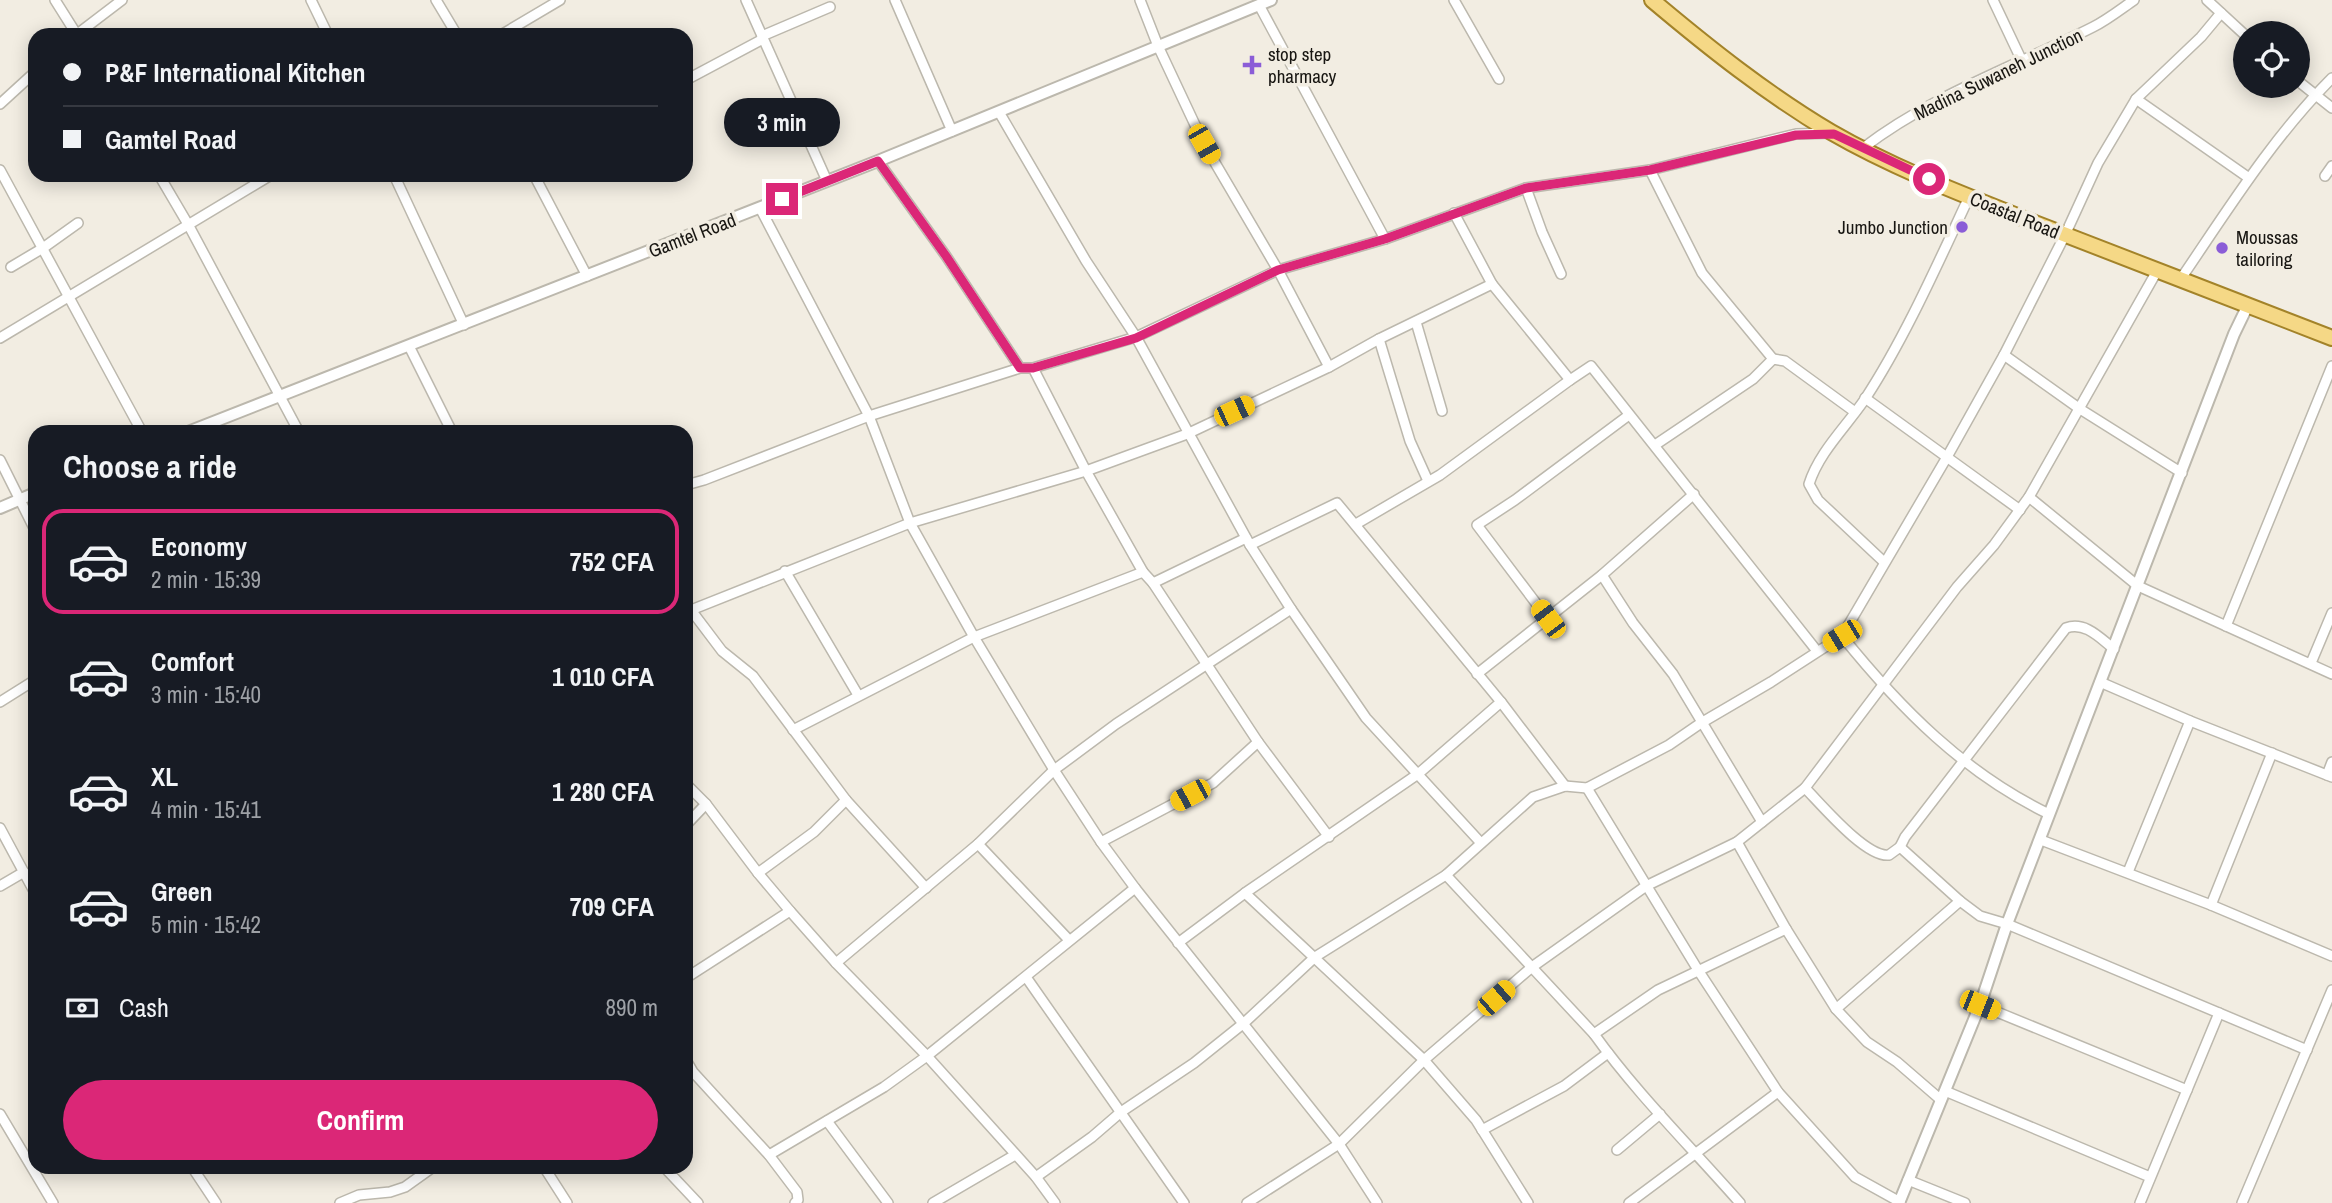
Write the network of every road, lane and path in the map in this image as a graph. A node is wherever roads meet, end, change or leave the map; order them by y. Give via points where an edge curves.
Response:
1 (55, 0) edge
2 (122, 0) edge
3 (311, 0) edge
4 (436, 0) edge
5 (560, 0) edge
6 (746, 0) edge
7 (895, 0) edge
8 (1140, 0) edge
9 (1271, 0) edge
10 (1454, 0) edge
11 (1652, 0) edge
12 (1993, 0) edge
13 (2134, 0) edge
14 (2207, 0) edge
15 (1259, 5) junction
16 (830, 7) dead end
17 (2221, 13) junction
18 (2233, 24) edge
19 (72, 28) edge
20 (85, 28) edge
21 (325, 28) edge
22 (453, 28) edge
23 (512, 28) edge
24 (763, 37) junction
25 (1158, 46) junction
26 (2021, 60) junction
27 (693, 76) edge
28 (28, 78) edge
29 (2332, 78) edge
30 (1499, 79) dead end
31 (2310, 92) edge
32 (2314, 96) junction
33 (2136, 99) junction
34 (0, 104) edge
35 (2332, 108) edge
36 (999, 112) junction
37 (952, 131) junction
38 (1834, 134) junction
39 (1863, 148) junction
40 (878, 161) junction
41 (2332, 166) edge
42 (0, 170) edge
43 (1650, 170) junction
44 (2325, 176) dead end
45 (2249, 178) junction
46 (827, 181) junction
47 (163, 182) edge
48 (260, 182) edge
49 (397, 182) edge
50 (538, 182) edge
51 (1526, 188) junction
52 (1969, 197) junction
53 (760, 208) junction
54 (1454, 214) junction
55 (78, 223) dead end
56 (188, 226) junction
57 (2065, 235) junction
58 (1385, 239) junction
59 (43, 248) junction
60 (10, 267) dead end
61 (1278, 270) junction
62 (2157, 271) junction
63 (1562, 274) dead end
64 (587, 276) junction
65 (2180, 280) junction
66 (1492, 284) junction
67 (69, 295) junction
68 (2248, 305) junction
69 (1416, 322) junction
70 (464, 325) junction
71 (0, 338) edge
72 (1136, 338) junction
73 (2332, 338) edge
74 (1379, 339) junction
75 (410, 346) junction
76 (2004, 355) junction
77 (1773, 359) junction
78 (2332, 366) edge
79 (1329, 367) junction
80 (1020, 368) junction
81 (1033, 368) junction
82 (1570, 380) junction
83 (279, 397) junction
84 (1865, 398) junction
85 (2080, 409) junction
86 (1441, 411) dead end
87 (1855, 412) junction
88 (1629, 415) junction
89 (869, 416) junction
90 (138, 425) edge
91 (206, 425) edge
92 (295, 425) edge
93 (449, 425) edge
94 (1187, 433) junction
95 (1655, 445) junction
96 (1947, 457) junction
97 (0, 460) edge
98 (1086, 471) junction
99 (2182, 472) junction
100 (1428, 481) junction
101 (693, 483) edge
102 (1694, 494) junction
103 (28, 497) edge
104 (2029, 498) junction
105 (20, 500) junction
106 (0, 508) edge
107 (2020, 510) junction
108 (28, 516) edge
109 (910, 523) junction
110 (1356, 524) junction
111 (1248, 542) junction
112 (1884, 562) junction
113 (785, 571) junction
114 (1143, 572) junction
115 (1602, 575) junction
116 (1153, 583) junction
117 (2138, 586) junction
118 (693, 609) edge
119 (1291, 609) junction
120 (2332, 613) edge
121 (693, 616) edge
122 (1548, 619) junction
123 (2226, 626) junction
124 (1842, 636) junction
125 (974, 637) junction
126 (2114, 649) junction
127 (1816, 651) junction
128 (1207, 663) junction
129 (2311, 663) junction
130 (1477, 674) junction
131 (2332, 674) edge
132 (2100, 682) junction
133 (28, 684) edge
134 (1883, 687) junction
135 (858, 695) junction
136 (0, 702) edge
137 (1501, 702) junction
138 (2190, 721) junction
139 (1701, 723) junction
140 (793, 730) junction
141 (1258, 742) junction
142 (2272, 753) junction
143 (1963, 762) junction
144 (2332, 762) edge
145 (1054, 770) junction
146 (1418, 774) junction
147 (2330, 776) edge
148 (1565, 786) junction
149 (1805, 788) junction
150 (1587, 789) junction
151 (693, 791) edge
152 (846, 800) junction
153 (706, 804) junction
154 (2049, 814) junction
155 (693, 818) edge
156 (1762, 822) junction
157 (0, 828) edge
158 (1329, 837) junction
159 (2040, 839) junction
160 (1101, 842) junction
161 (1737, 842) junction
162 (1481, 843) junction
163 (978, 844) junction
164 (1899, 847) junction
165 (24, 872) junction
166 (2128, 872) junction
167 (758, 873) junction
168 (1446, 875) junction
169 (28, 880) edge
170 (0, 886) edge
171 (1646, 886) junction
172 (926, 888) junction
173 (1135, 888) junction
174 (1245, 893) junction
175 (1960, 901) junction
176 (2211, 905) junction
177 (790, 911) junction
178 (2007, 924) junction
179 (1786, 929) junction
180 (1069, 940) junction
181 (1178, 943) junction
182 (2332, 956) edge
183 (1315, 957) junction
184 (836, 962) junction
185 (1532, 967) junction
186 (1698, 970) junction
187 (693, 973) edge
188 (1026, 977) junction
189 (2332, 990) edge
190 (1980, 1005) junction
191 (1836, 1009) junction
192 (2219, 1013) junction
193 (1244, 1023) junction
194 (1594, 1034) junction
195 (2308, 1050) junction
196 (1608, 1053) junction
197 (927, 1056) junction
198 (1424, 1060) junction
199 (693, 1077) edge
200 (2187, 1090) junction
201 (1779, 1092) junction
202 (1943, 1096) junction
203 (1121, 1112) junction
204 (1660, 1114) junction
205 (0, 1115) edge
206 (827, 1121) junction
207 (1482, 1130) junction
208 (1339, 1144) junction
209 (1617, 1150) dead end
210 (1697, 1153) junction
211 (1015, 1154) junction
212 (769, 1155) junction
213 (28, 1162) edge
214 (35, 1174) edge
215 (197, 1174) edge
216 (422, 1174) edge
217 (548, 1174) edge
218 (671, 1174) edge
219 (1036, 1177) junction
220 (2150, 1177) junction
221 (1908, 1180) junction
222 (1900, 1202) edge
223 (52, 1203) edge
224 (216, 1203) edge
225 (340, 1203) edge
226 (567, 1203) edge
227 (698, 1203) edge
228 (795, 1203) edge
229 (888, 1203) edge
230 (933, 1203) edge
231 (1055, 1203) edge
232 (1184, 1203) edge
233 (1247, 1203) edge
234 (1377, 1203) edge
235 (1528, 1203) edge
236 (1629, 1203) edge
237 (1740, 1203) edge
238 (1965, 1203) edge
239 (2140, 1203) edge
240 (2242, 1203) edge

1 - 19 street
2 - 20 street
3 - 21 street
4 - 22 street
5 - 23 street
6 - 24 street
7 - 37 street
8 - 25 street
9 - 15 street, Gamtel Road
10 - 30 street
11 - 38 main road, Coastal Road via 1758,85
12 - 26 street
13 - 26 street, Madina Suwaneh Junction via 2095,26
14 - 17 street
15 - 25 street, Gamtel Road
15 - 58 street
16 - 24 street
17 - 18 street
17 - 33 street
24 - 27 street
24 - 46 street
25 - 36 street, Gamtel Road
25 - 61 street via 1204,144
26 - 39 street, Madina Suwaneh Junction via 1933,104
28 - 34 street
29 - 32 street
31 - 32 street
32 - 35 street
32 - 45 street
33 - 45 street
33 - 57 street via 2098,163
36 - 37 street, Gamtel Road
36 - 72 street
37 - 40 street, Gamtel Road
38 - 39 main road, Coastal Road
38 - 43 street via 1796,135
39 - 52 main road, Coastal Road
40 - 46 street, Gamtel Road
40 - 80 street
41 - 44 street
42 - 59 street
43 - 51 street
43 - 77 street via 1702,273
45 - 65 street
46 - 53 street, Gamtel Road
47 - 56 street
48 - 56 street
49 - 70 street
50 - 64 street
51 - 54 street
51 - 63 street
52 - 57 main road, Coastal Road
52 - 84 street
53 - 64 street, Gamtel Road
53 - 89 street
54 - 58 street
54 - 66 street
55 - 59 street
56 - 67 street
56 - 83 street
57 - 62 main road, Coastal Road
57 - 76 street
58 - 61 street
59 - 60 street
59 - 67 street
61 - 72 street
61 - 79 street
62 - 65 main road, Coastal Road
62 - 85 street
64 - 70 street, Gamtel Road
65 - 68 main road, Coastal Road
66 - 69 street
66 - 82 street
67 - 71 street
67 - 90 street
68 - 73 main road, Coastal Road
68 - 99 street
69 - 74 street
69 - 86 street
70 - 75 street, Gamtel Road
72 - 81 street
72 - 94 street
74 - 79 street
74 - 100 street via 1410,441
75 - 83 street, Gamtel Road
75 - 93 street
76 - 85 street
76 - 96 street
77 - 87 street via 1785,361
77 - 95 street via 1753,379
78 - 123 street
79 - 94 street
80 - 81 street
80 - 89 street
81 - 98 street
82 - 88 street via 1591,366
82 - 100 street
83 - 91 street, Gamtel Road
83 - 92 street
84 - 87 street
84 - 96 street
85 - 99 street
85 - 104 street
87 - 112 street via 1813,470 1809,484 1818,500
88 - 95 street
88 - 122 street via 1477,525
89 - 101 street
89 - 109 street
94 - 98 street
94 - 111 street
95 - 102 street
96 - 107 street
96 - 112 street
97 - 105 street
98 - 109 street
98 - 114 street
99 - 117 street
100 - 110 street
102 - 115 street
102 - 127 street
103 - 105 street
104 - 107 street
104 - 117 street
105 - 106 street
105 - 108 street
107 - 134 street
109 - 113 street
109 - 125 street
110 - 111 street via 1337,503
110 - 130 street
111 - 116 street
111 - 119 street
112 - 124 street
113 - 118 street
113 - 135 street
114 - 116 street
114 - 125 street
115 - 122 street
115 - 139 street via 1673,674
116 - 128 street
117 - 123 street
117 - 126 street
119 - 128 street
119 - 146 street via 1366,718
120 - 129 street
121 - 140 street via 722,651 753,676
122 - 130 street
123 - 129 street
124 - 127 street
124 - 134 street
125 - 135 street
125 - 145 street
126 - 132 street
126 - 143 street via 2084,627 2066,628
127 - 139 street
128 - 141 street
128 - 145 street
129 - 131 street
130 - 137 street
132 - 138 street
132 - 154 street
133 - 136 street
134 - 143 street
134 - 149 street
135 - 140 street
137 - 146 street
137 - 148 street
138 - 142 street
138 - 166 street
139 - 150 street
139 - 156 street
140 - 152 street
141 - 158 street
141 - 160 street via 1213,783
142 - 147 street
142 - 176 street
143 - 154 street
143 - 164 street
144 - 147 street
145 - 160 street
145 - 163 street
146 - 158 street
146 - 162 street
148 - 150 street
148 - 162 street via 1533,797
149 - 156 street
149 - 164 street via 1876,853 1889,855
150 - 171 street
151 - 153 street
152 - 167 street via 814,832
152 - 172 street
153 - 155 street
153 - 167 street
154 - 159 street
156 - 161 street
157 - 165 street
158 - 174 street
159 - 166 street
159 - 178 street
160 - 173 street
161 - 171 street
161 - 179 street
162 - 168 street
163 - 172 street
163 - 180 street
164 - 175 street
165 - 169 street
165 - 170 street
166 - 176 street
167 - 177 street
168 - 183 street
168 - 185 street
171 - 185 street
171 - 186 street
172 - 184 street
173 - 180 street
173 - 181 street
174 - 181 street
174 - 183 street
175 - 178 street via 1980,916
175 - 191 street
176 - 182 street
177 - 184 street
177 - 187 street
178 - 190 street
178 - 192 street
179 - 186 street
179 - 191 street
180 - 188 street
181 - 193 street
183 - 193 street
183 - 198 street
184 - 197 street
185 - 194 street
185 - 198 street
186 - 194 street via 1658,990
186 - 201 street
188 - 197 street
188 - 203 street
189 - 195 street
190 - 200 street
190 - 202 street
191 - 202 street via 1867,1042
192 - 195 street
192 - 200 street
193 - 203 street
193 - 208 street
194 - 196 street
195 - 240 street
196 - 204 street
196 - 207 street via 1564,1086
197 - 206 street
197 - 211 street
198 - 207 street
198 - 208 street
199 - 212 street
200 - 220 street
201 - 210 street
201 - 222 street via 1855,1177
202 - 220 street
202 - 221 street
203 - 219 street
203 - 232 street
204 - 209 street
204 - 210 street
205 - 213 street
206 - 212 street
206 - 229 street
207 - 235 street
208 - 233 street
208 - 234 street
210 - 236 street
210 - 237 street
211 - 219 street
211 - 230 street
212 - 228 street via 797,1192
214 - 223 street
215 - 224 street
216 - 225 street via 390,1192 359,1195
217 - 226 street
218 - 227 street
219 - 231 street
220 - 239 street
221 - 222 street
221 - 238 street

